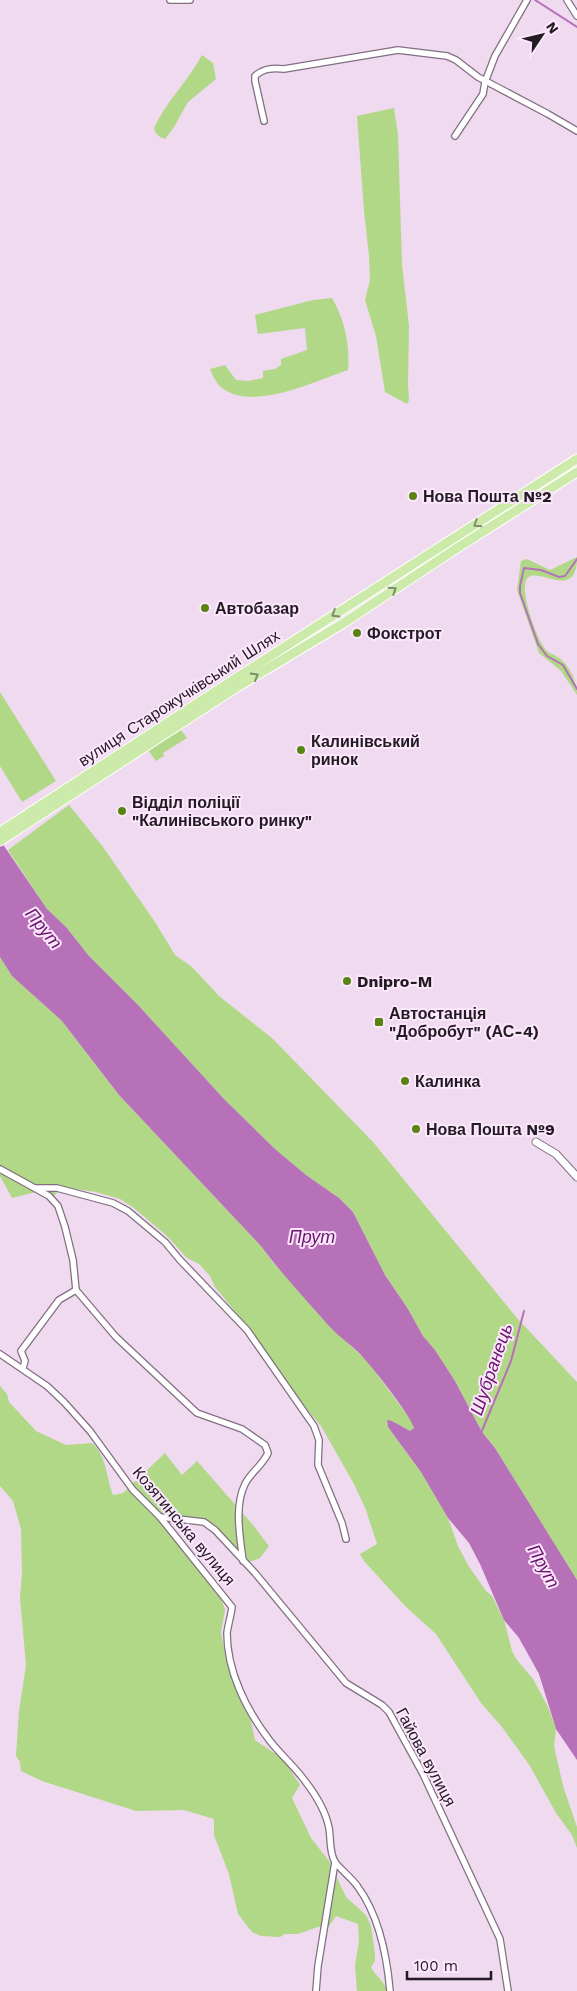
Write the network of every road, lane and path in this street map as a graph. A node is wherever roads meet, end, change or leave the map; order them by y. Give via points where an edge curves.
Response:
1 (170, 0) edge
2 (190, 0) edge
3 (527, 0) edge
4 (567, 0) edge
5 (577, 16) edge
6 (485, 82) junction
7 (264, 120) dead end
8 (577, 131) edge
9 (455, 136) dead end
10 (577, 459) edge
11 (577, 472) edge
12 (168, 728) junction
13 (0, 832) edge
14 (0, 841) edge
15 (536, 1142) dead end
16 (0, 1169) edge
17 (577, 1177) edge
18 (34, 1188) junction
19 (76, 1290) junction
20 (0, 1354) edge
21 (23, 1368) junction
22 (160, 1517) junction
23 (346, 1539) dead end
24 (243, 1561) junction
25 (336, 1862) junction
26 (316, 1991) edge
27 (390, 1991) edge
28 (508, 1991) edge

1 - 2 street
3 - 6 street via 495,56
4 - 5 street
6 - 7 street via 447,56 398,50 284,69 272,68 255,76
6 - 8 street
6 - 9 street via 484,94
10 -> 12 main road, вулиця Старожучківський Шлях
12 -> 11 main road, вулиця Старожучківський Шлях via 342,624
12 - 13 main road, вулиця Старожучківський Шлях
12 - 14 main road, вулиця Старожучківський Шлях
15 - 17 street via 556,1154
16 - 18 street
18 - 19 street via 49,1196 58,1206 73,1260
18 - 23 street via 57,1188 113,1203 128,1211 165,1242 247,1330 314,1426 319,1440 318,1465
19 - 21 street via 59,1300 26,1343 21,1351 25,1361
19 - 24 street via 116,1337 197,1413 242,1428 265,1445 268,1452 263,1463 246,1483 240,1498
20 - 21 street, Козятинська вулиця
21 - 22 street, Козятинська вулиця via 64,1402 90,1431 133,1490
22 - 24 street, Гайова вулиця via 204,1522
22 - 25 street, Козятинська вулиця via 232,1607 227,1633 230,1659 240,1691 270,1741 305,1780 318,1802 329,1828
24 - 28 street, Гайова вулиця via 346,1683 389,1712 423,1774 500,1939
25 - 26 street
25 - 27 street, Козятинська вулиця via 370,1905 387,1967

